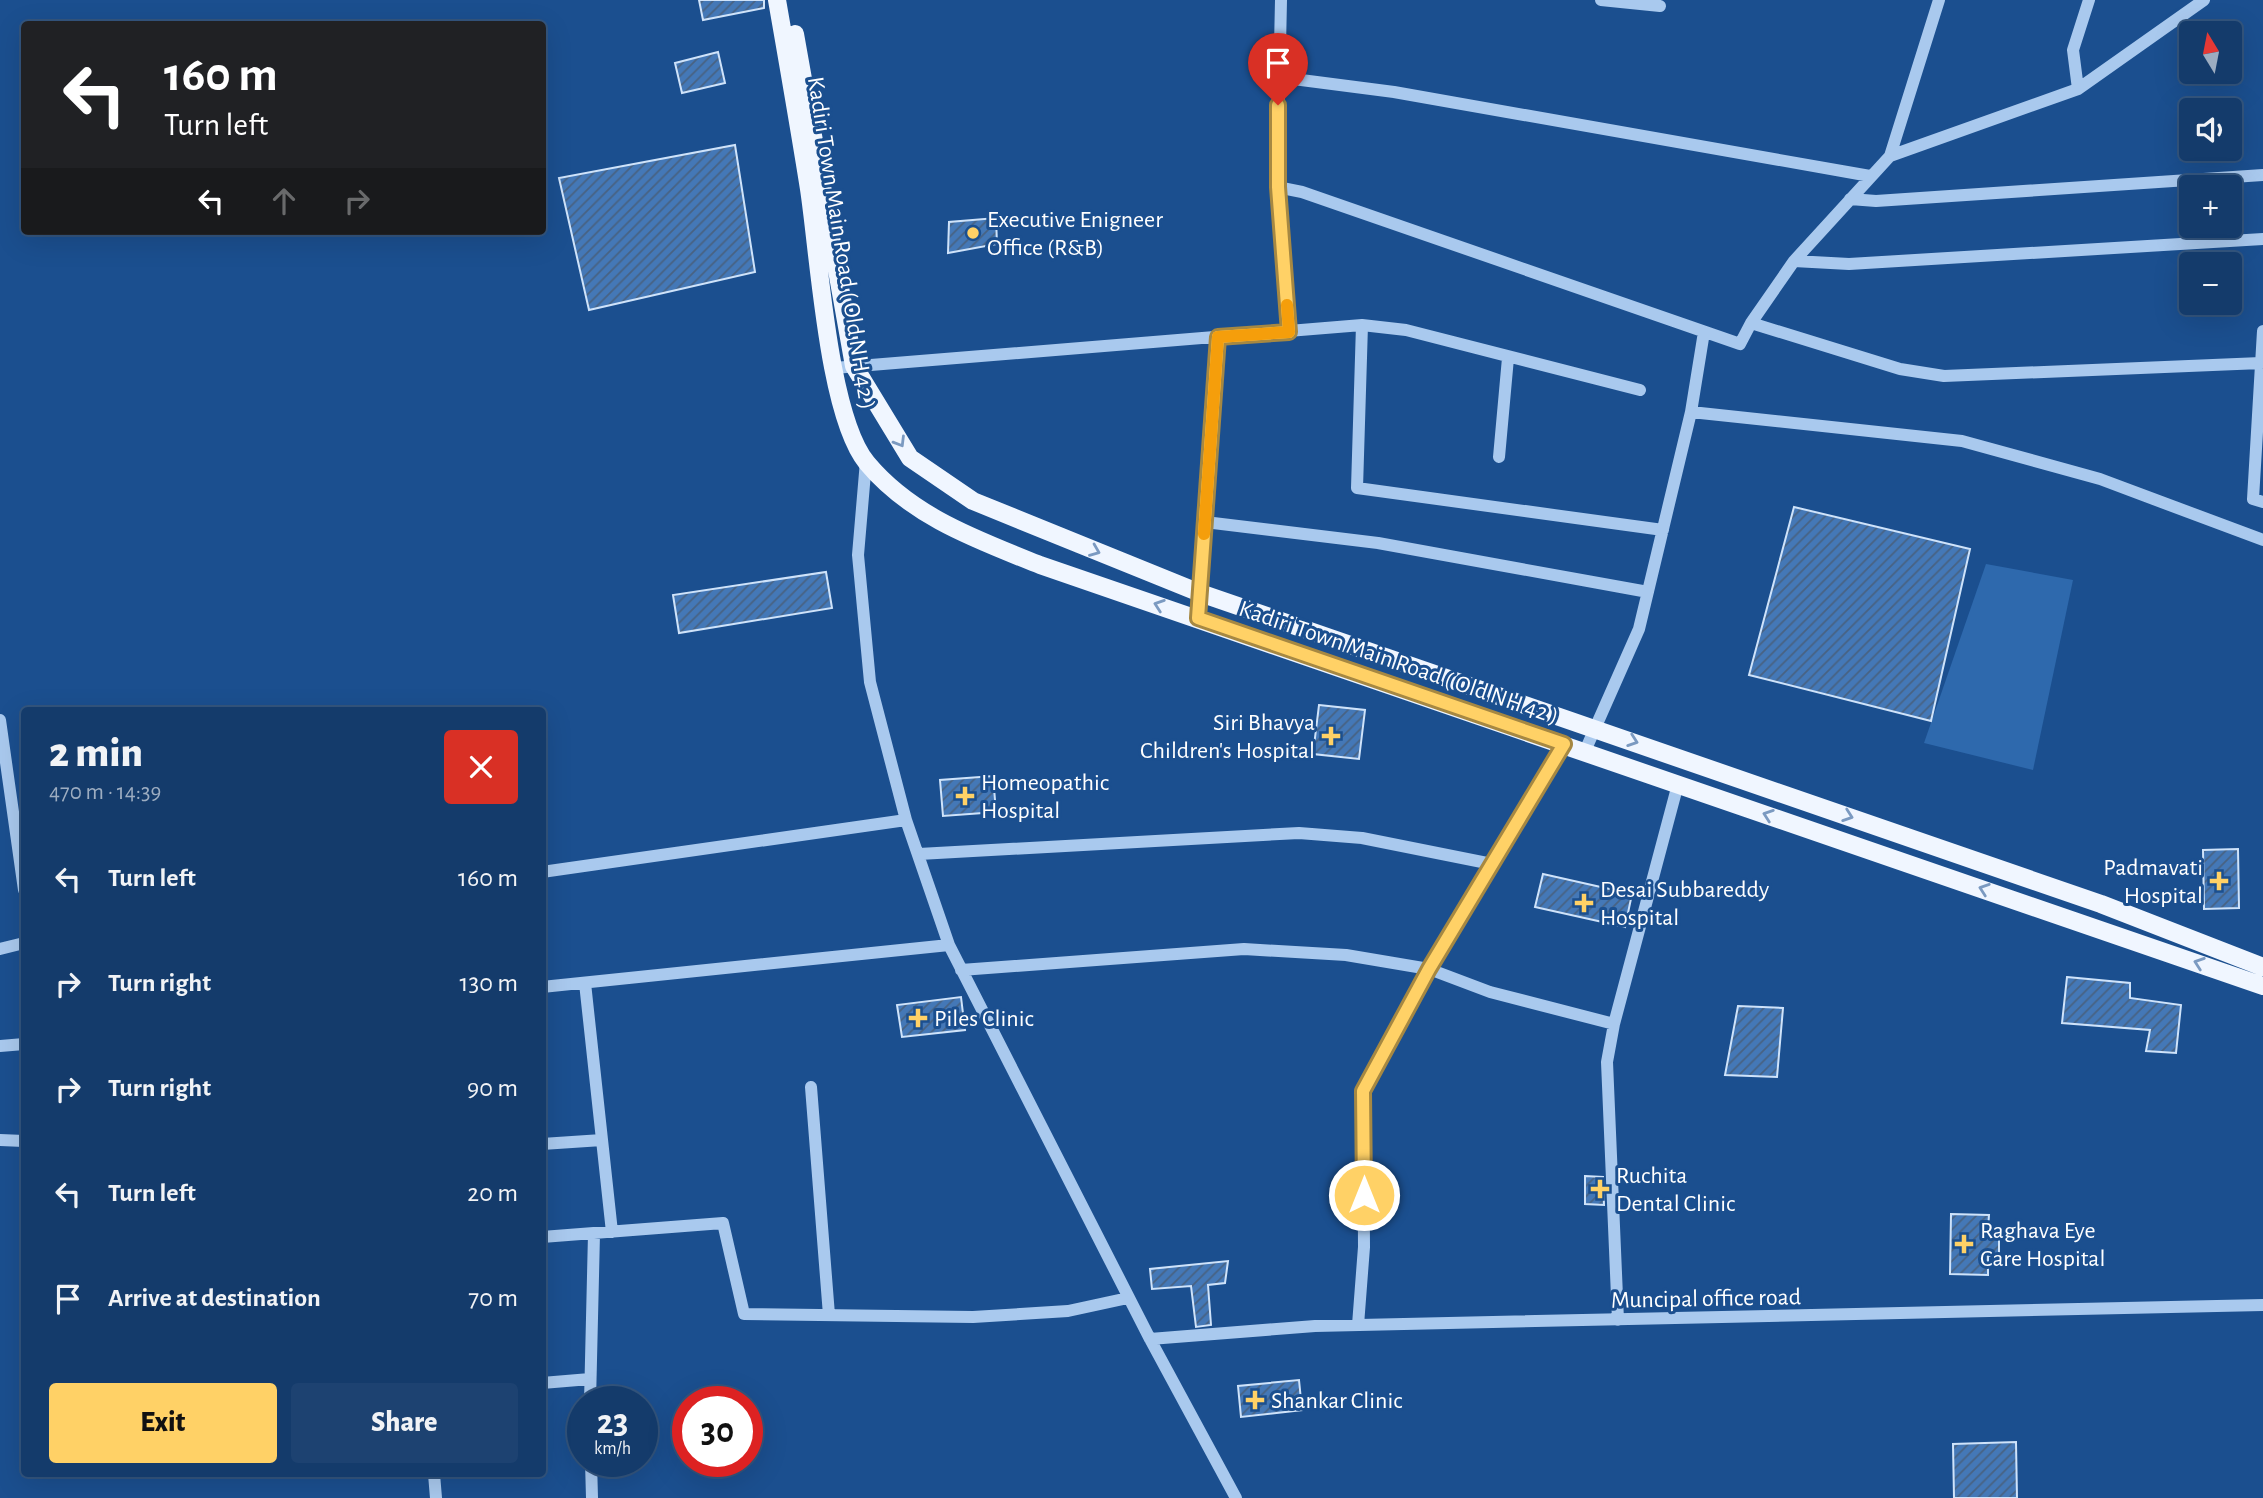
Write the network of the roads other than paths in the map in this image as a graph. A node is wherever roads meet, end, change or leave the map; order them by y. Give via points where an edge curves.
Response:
1 (777, 0) edge
2 (789, 0) edge
3 (1281, 0) edge
4 (1601, 0) edge
5 (1939, 0) edge
6 (2089, 0) edge
7 (2204, 0) edge
8 (1660, 6) dead end
9 (1278, 77) junction
10 (2078, 89) junction
11 (1890, 156) junction
12 (2263, 175) edge
13 (1870, 176) junction
14 (1278, 187) junction
15 (1850, 198) junction
16 (2263, 239) edge
17 (1794, 261) junction
18 (1751, 323) junction
19 (1362, 325) junction
20 (2263, 331) edge
21 (1289, 332) junction
22 (1704, 332) junction
23 (1218, 337) junction
24 (1508, 358) junction
25 (2261, 363) junction
26 (854, 366) junction
27 (834, 368) junction
28 (1640, 390) dead end
29 (1691, 412) junction
30 (1499, 457) dead end
31 (866, 461) junction
32 (2263, 502) edge
33 (1205, 522) junction
34 (1663, 530) junction
35 (2263, 540) edge
36 (1648, 592) junction
37 (1200, 593) junction
38 (1198, 618) junction
39 (0, 720) edge
40 (1595, 728) junction
41 (1564, 744) junction
42 (1584, 751) junction
43 (1678, 784) junction
44 (906, 820) junction
45 (919, 854) junction
46 (1492, 864) junction
47 (21, 869) edge
48 (546, 871) edge
49 (21, 944) edge
50 (949, 945) junction
51 (0, 949) edge
52 (2263, 967) edge
53 (1429, 969) junction
54 (961, 970) junction
55 (585, 983) junction
56 (2263, 986) edge
57 (546, 987) edge
58 (1614, 1024) junction
59 (21, 1044) edge
60 (0, 1046) edge
61 (811, 1087) dead end
62 (0, 1140) edge
63 (602, 1140) junction
64 (21, 1142) edge
65 (546, 1144) edge
66 (612, 1232) junction
67 (594, 1234) junction
68 (546, 1237) edge
69 (1128, 1298) junction
70 (2263, 1305) edge
71 (829, 1315) junction
72 (1618, 1320) junction
73 (1358, 1325) junction
74 (1150, 1339) junction
75 (590, 1379) junction
76 (546, 1383) edge
77 (590, 1386) edge
78 (434, 1477) edge
79 (591, 1477) edge
80 (436, 1498) edge
81 (592, 1498) edge
82 (1236, 1498) edge

1 - 27 main road, Kadiri Town Main Road ( Old NH 42 )
2 - 26 main road, Kadiri Town Main Road ( Old NH 42 )
3 - 9 street
4 - 8 street
5 - 11 street
6 - 10 street via 2073,50
7 - 10 street
9 - 13 street via 1394,92
9 - 14 street
10 - 11 street
11 - 13 street
12 - 15 street via 1875,201
13 - 15 street
14 - 21 street
14 - 22 street
15 - 17 street
16 - 17 street via 1849,264
17 - 18 street
18 - 22 street via 1740,344
18 - 25 street via 1900,369 1944,376
19 - 21 street
19 - 24 street via 1406,330
19 - 34 street via 1357,488
20 - 25 street
21 - 23 street
22 - 29 street
23 - 26 street
23 - 33 street
24 - 28 street
24 - 30 street
25 - 32 street via 2253,499
26 - 27 street
26 -> 37 main road, Kadiri Town Main Road ( Old NH 42 ) via 910,458 973,502
27 - 31 main road, Kadiri Town Main Road ( Old NH 42 ) via 847,427
29 - 34 street
29 - 35 street via 1962,441 2100,480
38 -> 31 main road, Kadiri Town Main Road ( Old NH 42 ) via 1040,565 938,521 895,492
31 - 44 street via 858,555 870,682
33 - 36 street via 1378,542
33 - 37 street
34 - 36 street
36 - 40 street via 1639,629
37 - 38 street
37 - 40 main road, Kadiri Town Main Road ( Old NH 42 )
38 - 41 main road, Kadiri Town Main Road ( Old NH 42 )
39 - 47 street
40 - 42 street
40 -> 52 main road, Kadiri Town Main Road ( Old NH 42 ) via 2101,904
41 - 42 main road, Kadiri Town Main Road ( Old NH 42 )
41 - 46 street
42 - 43 main road, Kadiri Town Main Road ( Old NH 42 )
56 -> 43 main road, Kadiri Town Main Road ( Old NH 42 )
43 - 58 street
44 - 45 street
44 - 48 street
45 - 46 street via 1299,833 1362,838
45 - 50 street
46 - 53 street
49 - 51 street
50 - 54 street
50 - 55 street
53 - 54 street via 1346,955 1244,949
53 - 58 street via 1490,992
53 - 73 street via 1363,1091 1364,1247
54 - 69 street
55 - 57 street
55 - 63 street
58 - 72 street via 1607,1062
59 - 60 street
61 - 71 street
62 - 64 street
63 - 65 street
63 - 66 street
66 - 67 street
66 - 71 street via 723,1223 744,1314
67 - 68 street
67 - 75 street
69 - 71 street via 1068,1311 973,1317
69 - 74 street
70 - 72 street, Muncipal office road
72 - 73 street, Muncipal office road
73 - 74 street, Muncipal office road
74 - 82 street
75 - 76 street
75 - 77 street
78 - 80 street
79 - 81 street

